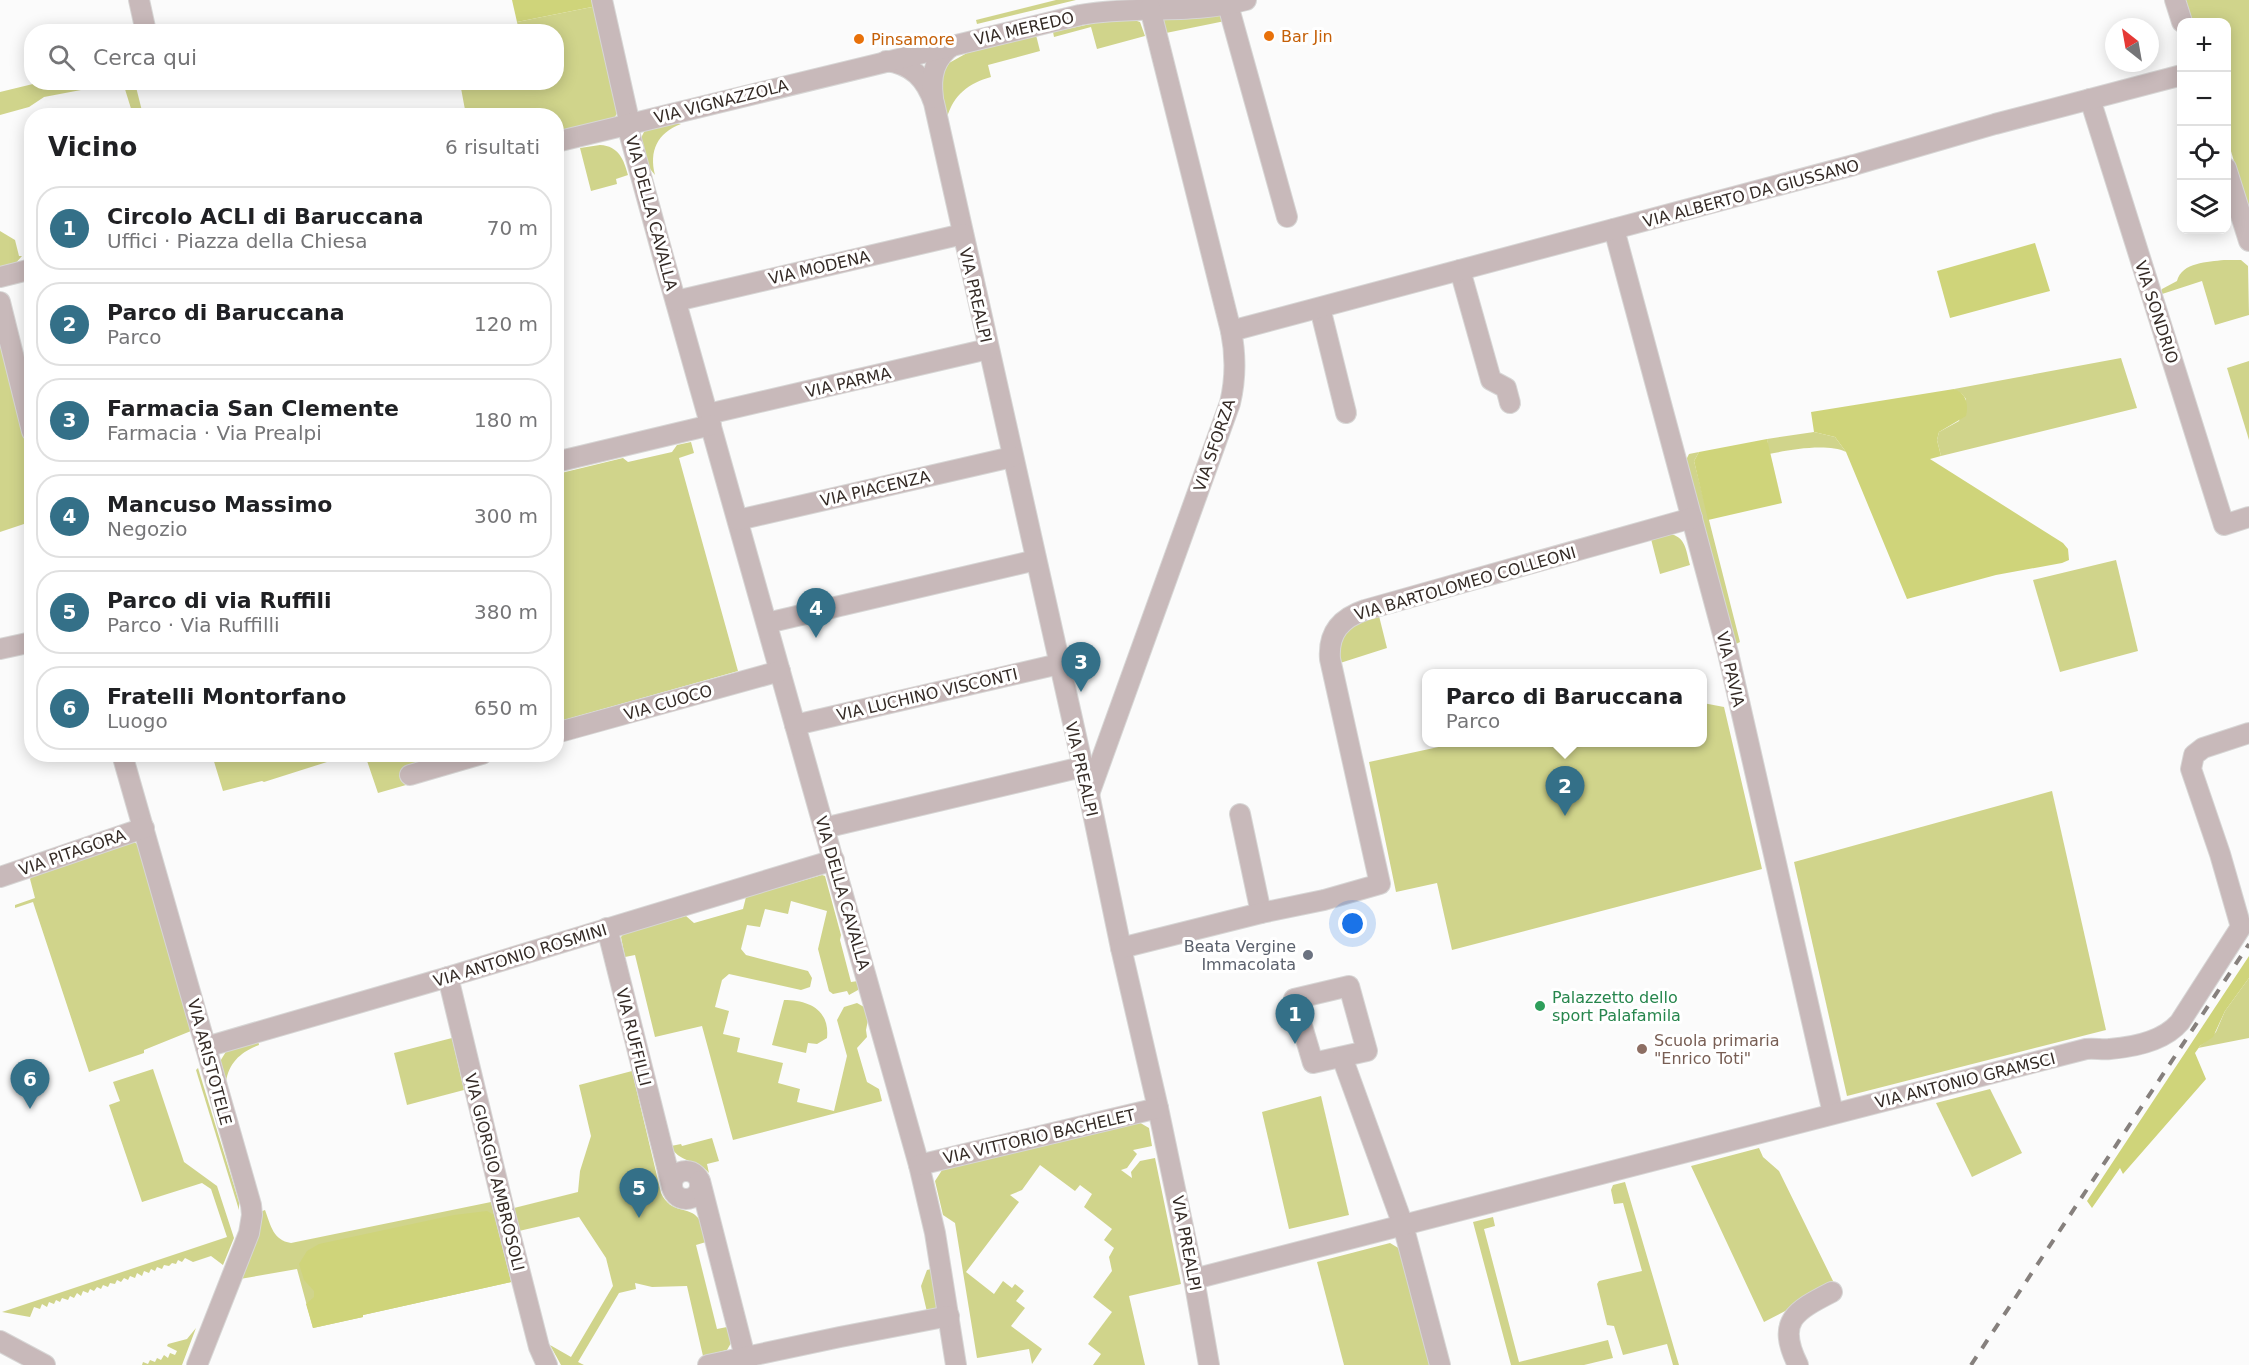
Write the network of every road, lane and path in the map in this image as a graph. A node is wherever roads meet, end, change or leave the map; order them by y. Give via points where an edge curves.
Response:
1 (139, 0) edge
2 (602, 0) edge
3 (2175, 0) edge
4 (1237, 2) edge
5 (1200, 4) edge
6 (1149, 9) junction
7 (2181, 18) edge
8 (144, 24) edge
9 (953, 45) junction
10 (886, 61) junction
11 (2177, 76) edge
12 (2090, 99) junction
13 (934, 104) junction
14 (628, 124) junction
15 (564, 140) edge
16 (2230, 180) edge
17 (1287, 217) dead end
18 (1614, 229) junction
19 (963, 234) junction
20 (2249, 241) edge
21 (1460, 270) junction
22 (24, 271) edge
23 (0, 277) edge
24 (676, 301) junction
25 (0, 302) edge
26 (1320, 308) junction
27 (1232, 331) junction
28 (988, 349) junction
29 (24, 399) edge
30 (1510, 403) dead end
31 (1347, 413) dead end
32 (709, 420) junction
33 (1012, 456) junction
34 (564, 460) edge
35 (2249, 517) edge
36 (1692, 518) junction
37 (738, 520) junction
38 (1036, 560) junction
39 (767, 622) junction
40 (24, 644) edge
41 (0, 650) edge
42 (1059, 664) junction
43 (780, 671) junction
44 (795, 725) junction
45 (564, 732) edge
46 (1111, 733) junction
47 (2249, 733) edge
48 (1081, 760) junction
49 (124, 762) edge
50 (455, 762) edge
51 (410, 775) dead end
52 (1089, 794) junction
53 (1240, 814) dead end
54 (144, 828) junction
55 (824, 828) junction
56 (834, 860) junction
57 (0, 877) edge
58 (1261, 913) junction
59 (607, 928) junction
60 (1121, 948) junction
61 (448, 977) junction
62 (206, 1047) junction
63 (1342, 1057) junction
64 (1158, 1108) junction
65 (1833, 1113) junction
66 (661, 1145) junction
67 (919, 1165) junction
68 (696, 1177) junction
69 (676, 1193) junction
70 (711, 1221) junction
71 (1403, 1225) junction
72 (1194, 1279) junction
73 (1832, 1292) dead end
74 (949, 1316) junction
75 (0, 1341) edge
76 (745, 1357) junction
77 (45, 1365) edge
78 (197, 1365) edge
79 (547, 1365) edge
80 (708, 1365) edge
81 (956, 1365) edge
82 (1209, 1365) edge
83 (1440, 1365) edge
84 (1798, 1365) edge

1 - 8 street
2 - 14 street, VIA DELLA CAVALLA
3 - 7 street
4 - 5 street, VIA MEREDO
4 - 17 street, VIA MEREDO
5 - 6 street, VIA MEREDO
6 - 9 street, VIA MEREDO via 1090,13
6 - 27 street, VIA SFORZA
9 - 10 street, VIA MEREDO
9 - 13 street, VIA PREALPI via 941,54 934,68
10 - 13 street, VIA PREALPI via 906,65 923,79
10 - 14 street, VIA VIGNAZZOLA
11 - 12 street, VIA ALBERTO DA GIUSSANO
12 - 18 street, VIA ALBERTO DA GIUSSANO
12 - 35 street, VIA SONDRIO via 2224,525
13 - 19 street, VIA PREALPI
14 - 15 street, VIA VIGNAZZOLA
14 - 24 street, VIA DELLA CAVALLA
16 - 20 street
18 - 21 street, VIA ALBERTO DA GIUSSANO
18 - 36 street, VIA PAVIA
19 - 24 street, VIA MODENA
19 - 28 street, VIA PREALPI
21 - 26 street, VIA ALBERTO DA GIUSSANO
21 - 30 street via 1491,380 1506,388
22 - 23 street
24 - 32 street, VIA DELLA CAVALLA
25 - 29 street
26 - 27 street, VIA ALBERTO DA GIUSSANO
26 - 31 street
27 - 46 street, VIA SFORZA via 1235,372 1230,402
28 - 32 street, VIA PARMA
28 - 33 street, VIA PREALPI
32 - 34 street
32 - 37 street, VIA DELLA CAVALLA
33 - 37 street, VIA PIACENZA
33 - 38 street, VIA PREALPI
36 - 58 street, VIA BARTOLOMEO COLLEONI via 1359,612 1342,621 1332,640 1330,659 1380,884
36 - 65 street, VIA PAVIA via 1728,653
37 - 39 street, VIA DELLA CAVALLA
38 - 39 street
38 - 42 street, VIA PREALPI
39 - 43 street, VIA DELLA CAVALLA
40 - 41 street
42 - 44 street, VIA LUCHINO VISCONTI
42 - 48 street, VIA PREALPI
43 - 44 street, VIA DELLA CAVALLA
43 - 45 street, VIA CUOCO
44 - 55 street, VIA DELLA CAVALLA
46 - 48 street
46 - 52 street, VIA SFORZA
47 - 65 street, VIA ANTONIO GRAMSCI via 2203,748 2192,758 2193,776 2241,927 2174,1029 2146,1042 2086,1049
48 - 52 street, VIA PREALPI
48 - 55 street
49 - 54 street, VIA ARISTOTELE
50 - 51 street
52 - 60 street, VIA PREALPI
53 - 58 street
54 - 57 street, VIA PITAGORA
54 - 62 street, VIA ARISTOTELE
55 - 56 street, VIA DELLA CAVALLA
56 - 59 street, VIA ANTONIO ROSMINI
56 - 67 street, VIA DELLA CAVALLA
58 - 60 street, VIA BARTOLOMEO COLLEONI
59 - 61 street, VIA ANTONIO ROSMINI
59 - 66 street, VIA RUFFILLI
60 - 64 street, VIA PREALPI
61 - 62 street, VIA ANTONIO ROSMINI
61 - 79 street, VIA GIORGIO AMBROSOLI via 512,1244
62 - 78 street, VIA ARISTOTELE via 252,1215 249,1233
63 - 63 street via 1312,1063 1294,999 1349,986 1366,1052
63 - 71 street
64 - 67 street, VIA VITTORIO BACHELET
64 - 72 street, VIA PREALPI
65 - 71 street, VIA ANTONIO GRAMSCI
66 - 68 street via 671,1160
66 - 69 street, VIA RUFFILLI
67 - 74 street, VIA DELLA CAVALLA
68 - 69 street via 699,1190 694,1197
68 - 70 street
69 - 70 street via 699,1207
70 - 76 street
71 - 72 street, VIA ANTONIO GRAMSCI
71 - 83 street
72 - 82 street, VIA PREALPI
73 - 84 street via 1800,1310 1791,1321 1789,1341
74 - 76 street
74 - 81 street, VIA DELLA CAVALLA
75 - 77 street
76 - 80 street

